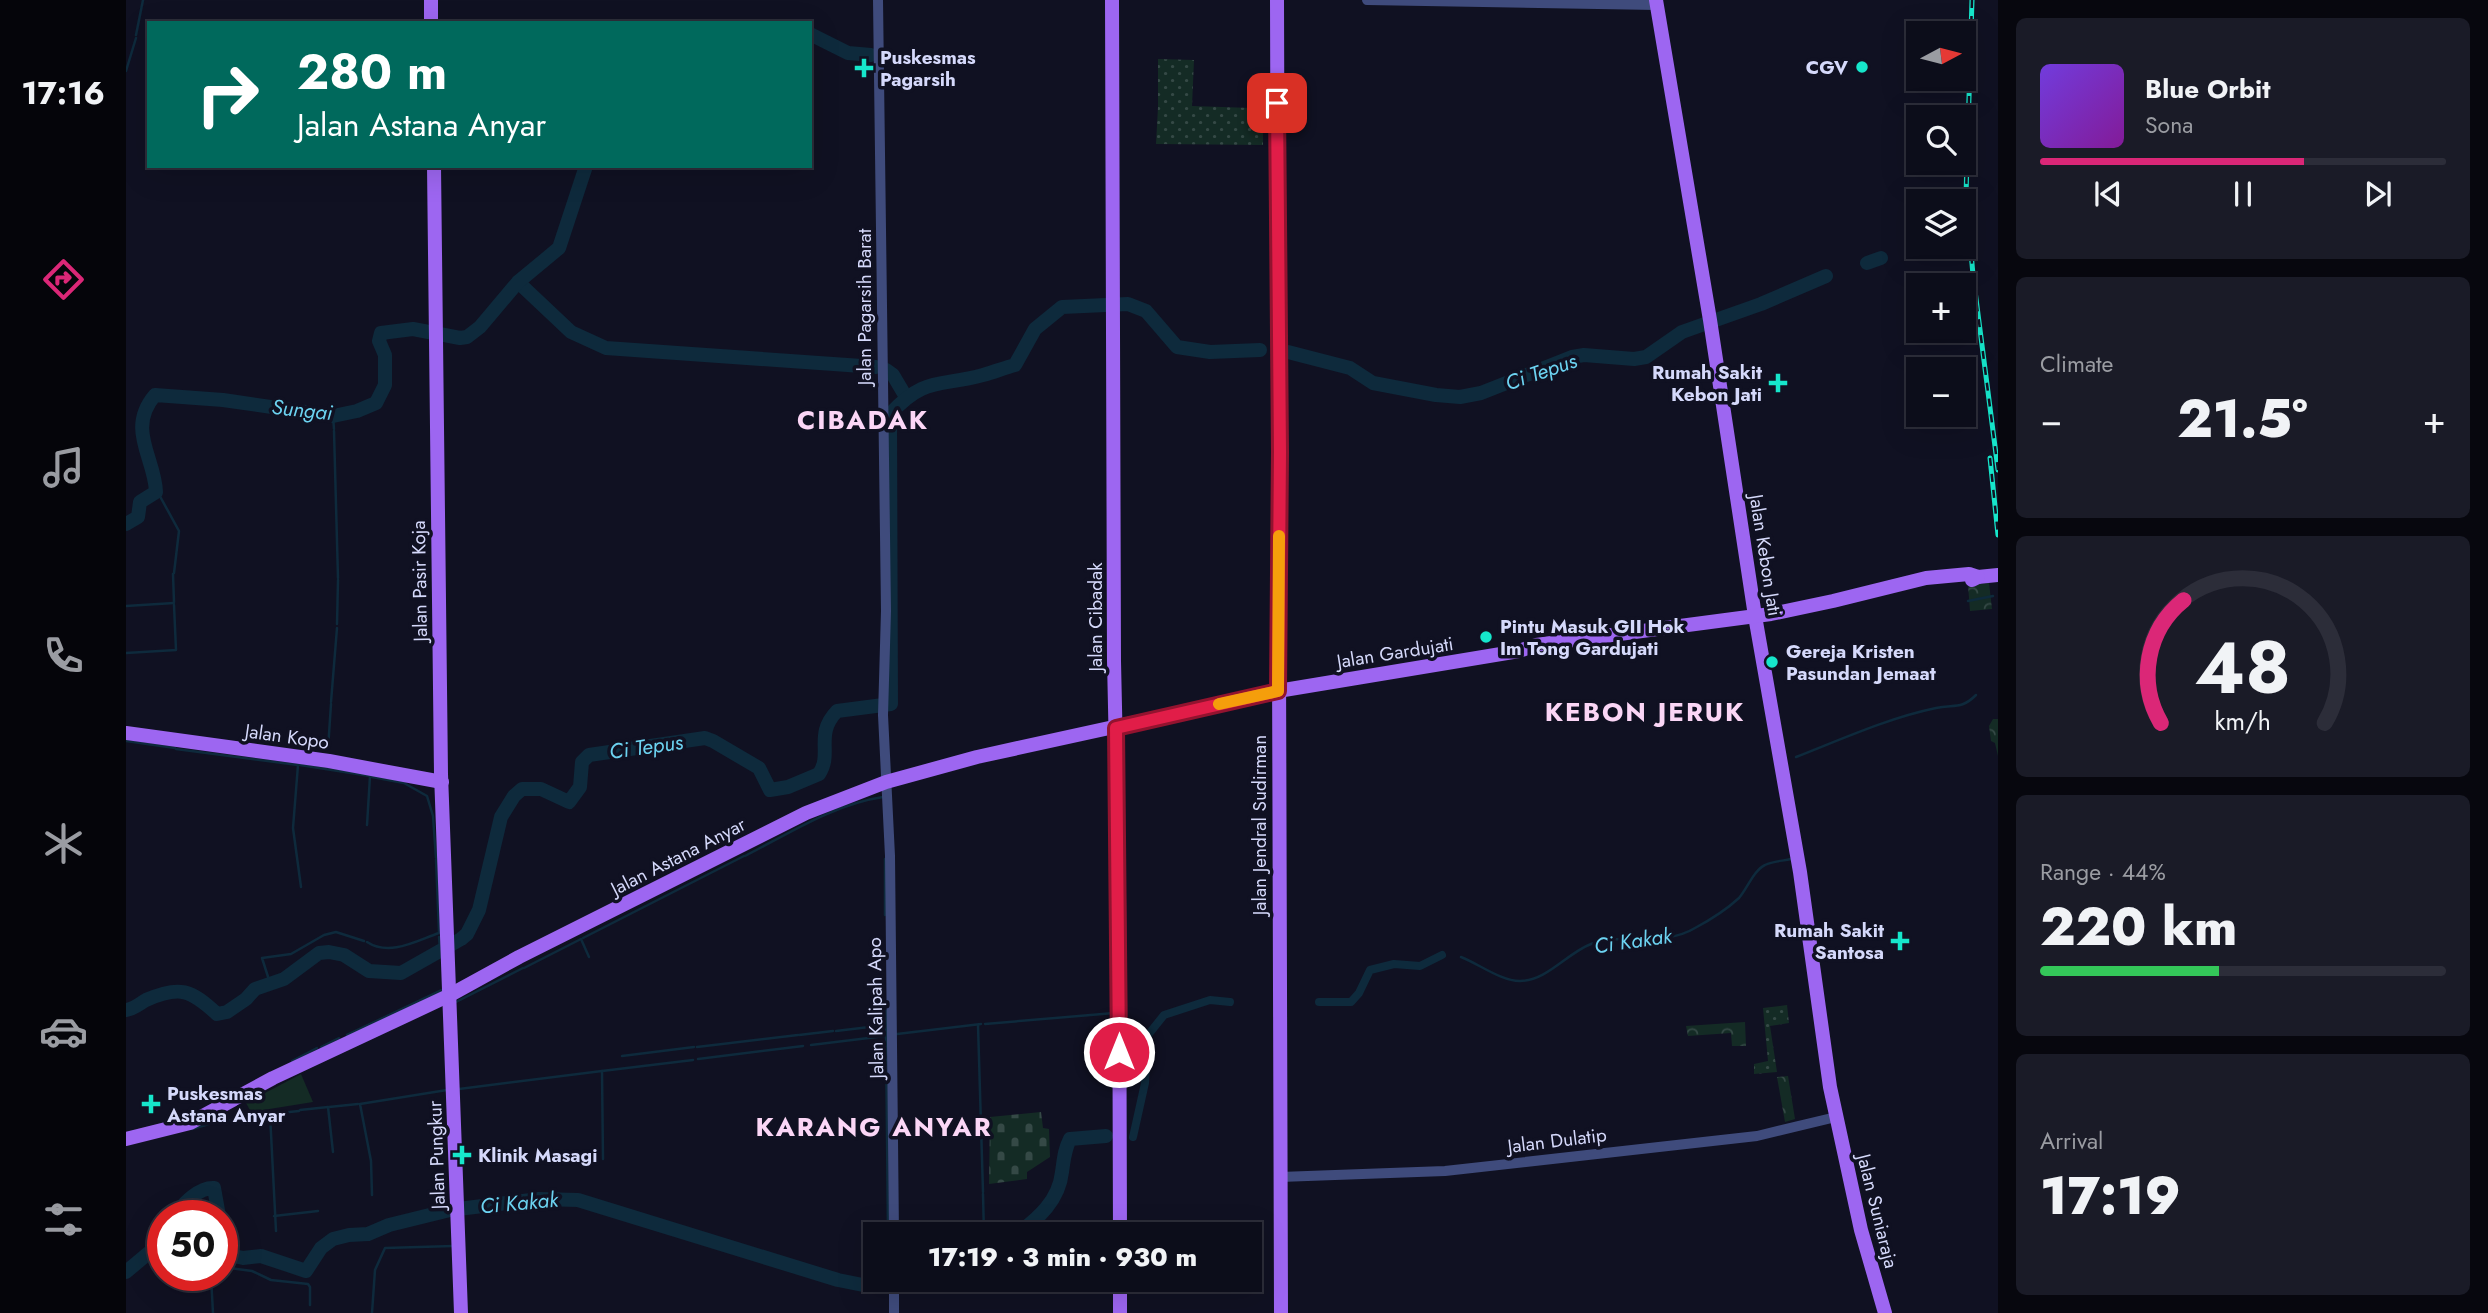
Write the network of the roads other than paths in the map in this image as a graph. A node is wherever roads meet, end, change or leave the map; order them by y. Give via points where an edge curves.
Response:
1 (431, 0) edge
2 (878, 0) edge
3 (1112, 0) edge
4 (1278, 0) edge
5 (1367, 0) edge
6 (1656, 2) edge
7 (431, 21) edge
8 (434, 168) edge
9 (1998, 575) edge
10 (1752, 596) junction
11 (1772, 617) junction
12 (1755, 620) junction
13 (1761, 646) junction
14 (1278, 691) junction
15 (1116, 728) junction
16 (126, 733) edge
17 (442, 782) junction
18 (886, 782) junction
19 (450, 995) junction
20 (1836, 1117) junction
21 (126, 1139) edge
22 (1280, 1177) junction
23 (894, 1222) edge
24 (1120, 1222) edge
25 (894, 1292) edge
26 (1120, 1292) edge
27 (461, 1313) edge
28 (894, 1313) edge
29 (1120, 1313) edge
30 (1281, 1313) edge
31 (1885, 1313) edge

1 - 7 main road
2 - 18 street, Jalan Pagarsih Barat
3 - 15 main road, Jalan Cibadak
4 - 14 main road, Jalan Jendral Sudirman
5 - 6 street
6 - 10 main road, Jalan Kebon Jati
8 - 17 main road, Jalan Pasir Koja
9 - 11 main road, Jalan Gardujati
10 - 11 main road
10 - 12 main road, Jalan Kebon Jati
11 - 12 main road, Jalan Gardujati
11 - 13 main road
12 - 13 main road, Jalan Kebon Jati
12 - 14 main road, Jalan Gardujati via 1536,645
13 - 20 main road, Jalan Kebon Jati via 1801,872
14 - 15 main road, Jalan Astana Anyar
14 - 22 main road, Jalan Jendral Sudirman
15 - 18 main road, Jalan Astana Anyar via 976,757
15 - 24 main road, Jalan Cibadak
16 - 17 main road, Jalan Kopo
17 - 19 main road, Jalan Pasir Koja
18 - 19 main road, Jalan Astana Anyar via 806,813
18 - 23 street, Jalan Kalipah Apo
19 - 21 main road, Jalan Astana Anyar via 190,1123
19 - 27 main road, Jalan Pungkur
20 - 22 street, Jalan Dulatip via 1757,1136 1444,1171
20 - 31 main road, Jalan Suniaraja
22 - 30 main road, Jalan Jendral Sudirman
25 - 28 street
26 - 29 main road

